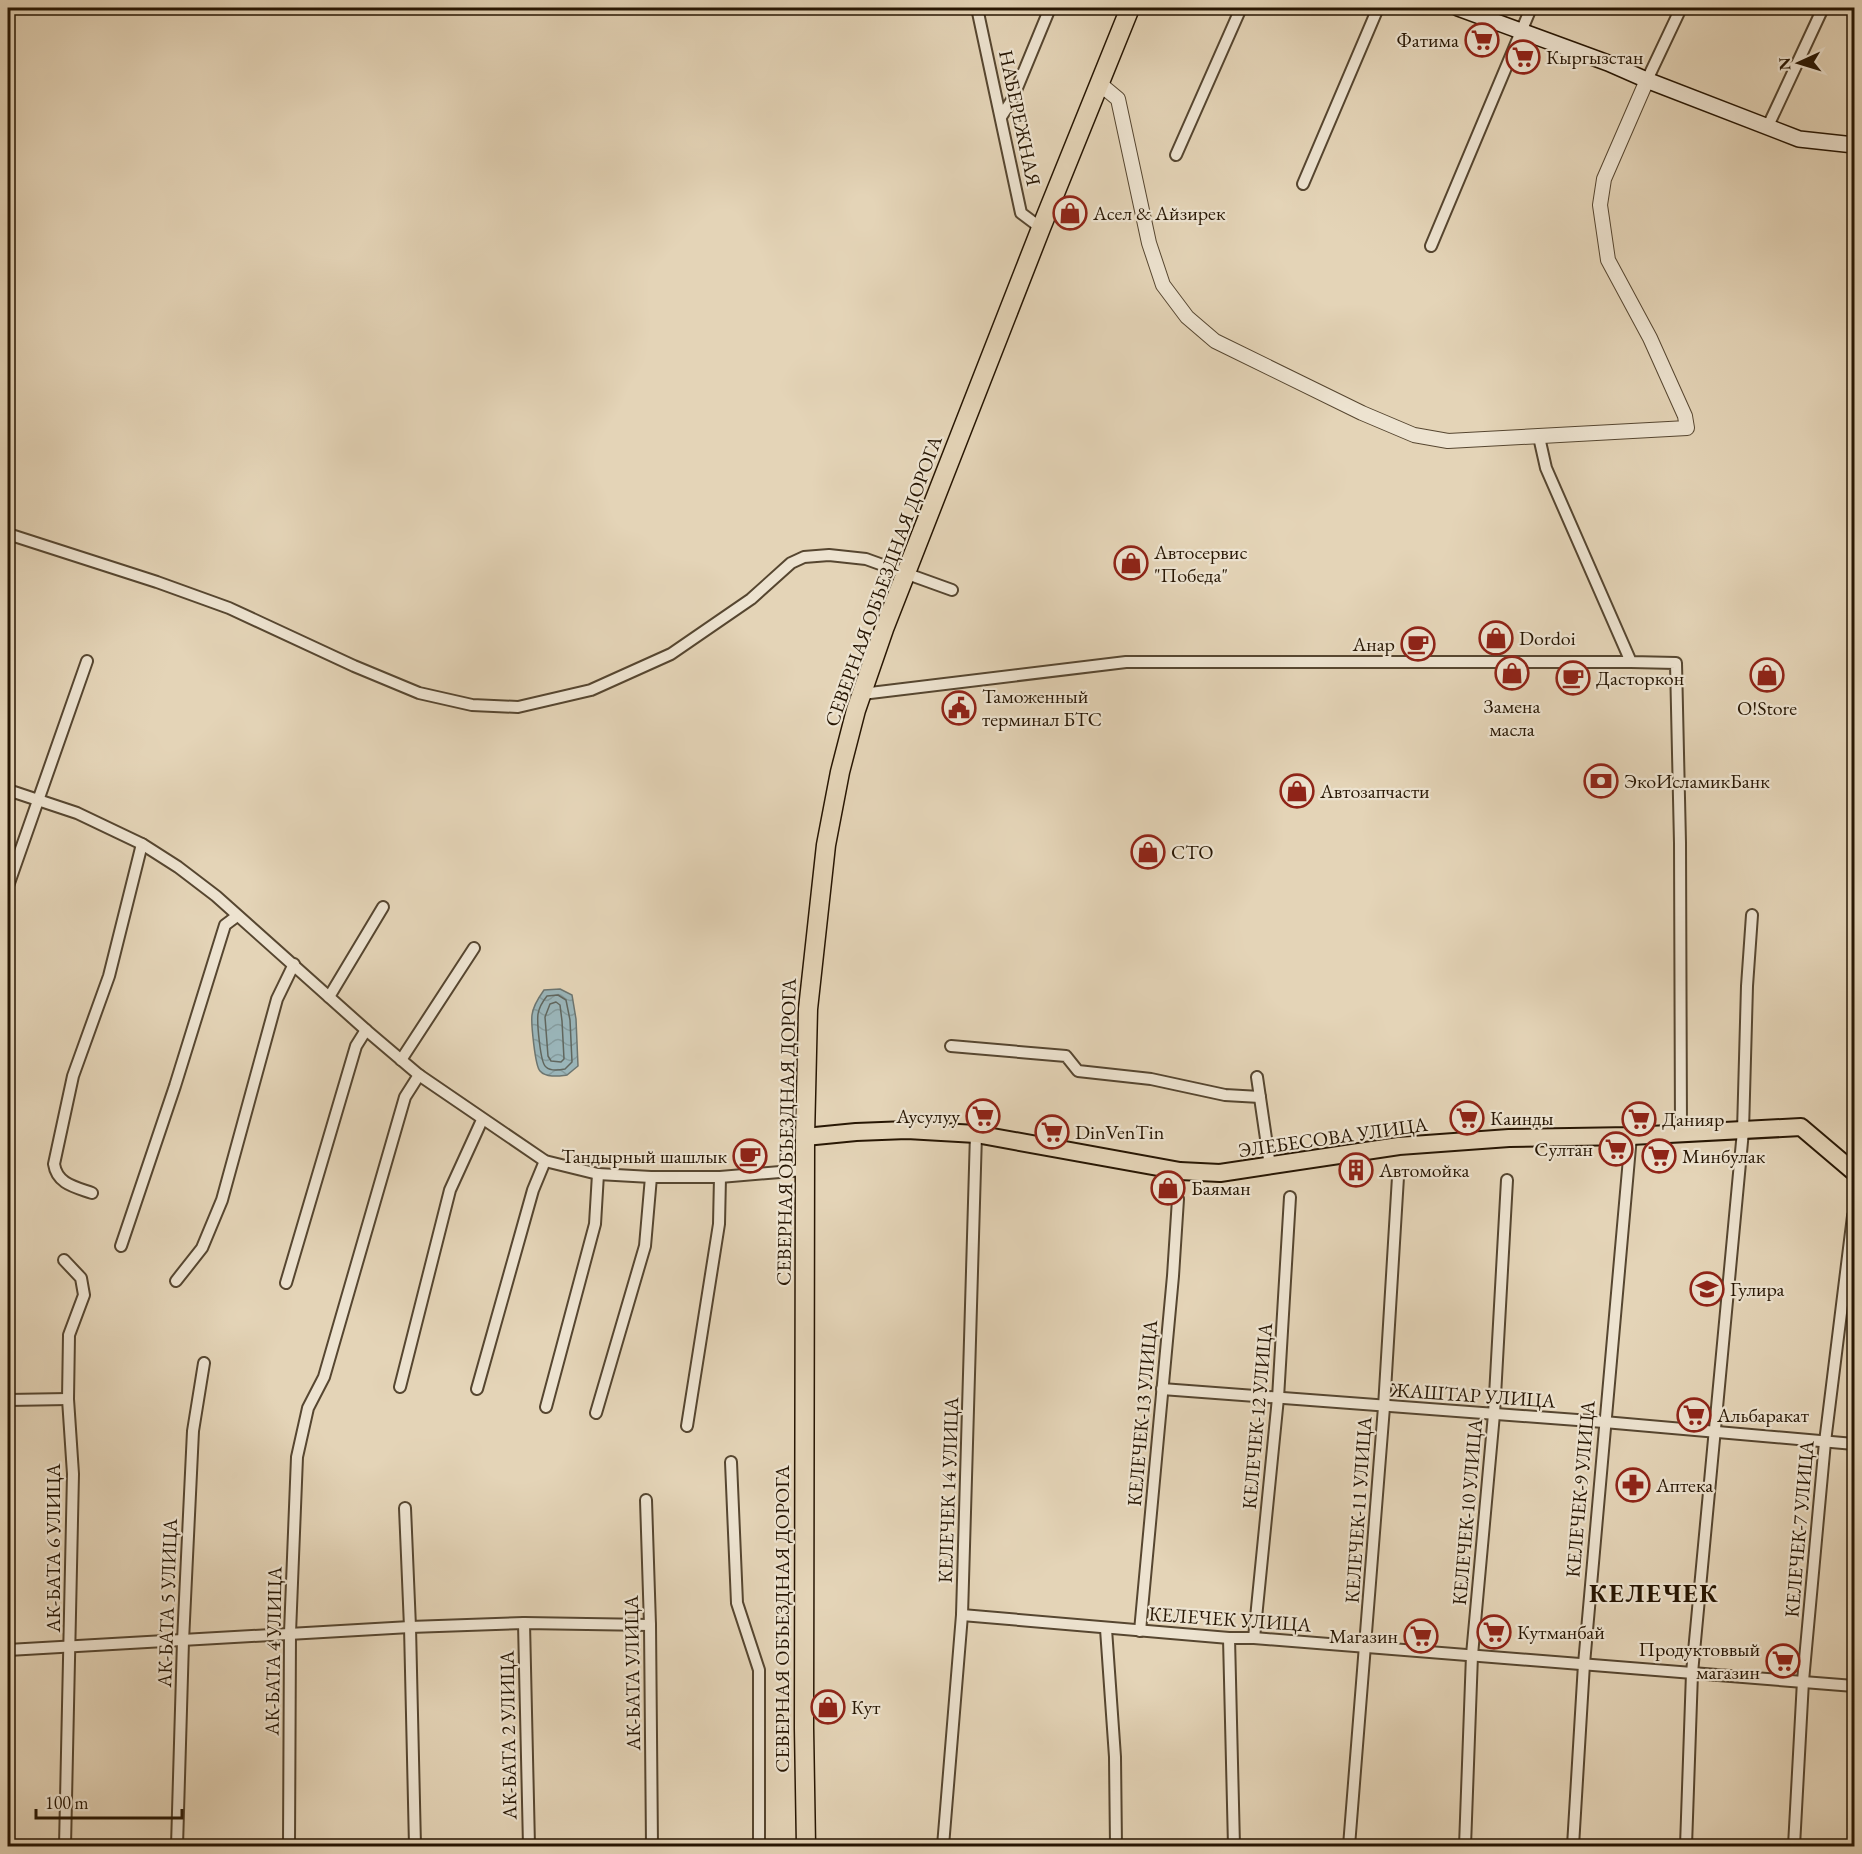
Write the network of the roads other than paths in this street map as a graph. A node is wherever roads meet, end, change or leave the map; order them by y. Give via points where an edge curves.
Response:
1 (977, 8) edge
2 (1050, 8) edge
3 (1130, 8) edge
4 (1241, 8) edge
5 (1378, 8) edge
6 (1458, 8) edge
7 (1531, 8) edge
8 (1681, 8) edge
9 (1822, 8) edge
10 (1521, 32) junction
11 (1647, 80) junction
12 (1100, 84) junction
13 (1001, 117) junction
14 (1768, 126) junction
15 (1854, 145) edge
16 (1176, 155) dead end
17 (1303, 184) dead end
18 (1041, 228) junction
19 (1431, 246) dead end
20 (1539, 437) junction
21 (8, 534) edge
22 (952, 590) dead end
23 (87, 661) dead end
24 (1631, 662) junction
25 (862, 694) junction
26 (8, 790) edge
27 (39, 799) junction
28 (142, 844) junction
29 (8, 886) edge
30 (383, 907) dead end
31 (1752, 915) dead end
32 (237, 916) junction
33 (474, 948) dead end
34 (294, 964) junction
35 (329, 997) junction
36 (366, 1030) junction
37 (951, 1046) dead end
38 (401, 1060) junction
39 (419, 1075) junction
40 (1257, 1077) dead end
41 (1260, 1097) junction
42 (482, 1120) junction
43 (1743, 1131) junction
44 (1681, 1133) junction
45 (976, 1134) junction
46 (1631, 1136) junction
47 (805, 1137) junction
48 (545, 1161) junction
49 (1270, 1166) junction
50 (804, 1170) junction
51 (1854, 1172) edge
52 (598, 1174) junction
53 (651, 1177) junction
54 (720, 1177) junction
55 (1398, 1177) dead end
56 (1507, 1180) dead end
57 (92, 1193) dead end
58 (1290, 1197) dead end
59 (1179, 1199) dead end
60 (1853, 1216) dead end
61 (121, 1246) dead end
62 (63, 1260) dead end
63 (176, 1281) dead end
64 (286, 1283) dead end
65 (204, 1363) dead end
66 (400, 1387) dead end
67 (477, 1389) dead end
68 (1162, 1389) junction
69 (1278, 1398) junction
70 (68, 1399) junction
71 (8, 1400) edge
72 (546, 1407) dead end
73 (1384, 1407) junction
74 (597, 1413) dead end
75 (1494, 1414) junction
76 (1604, 1422) junction
77 (687, 1426) dead end
78 (1715, 1433) junction
79 (1825, 1442) junction
80 (1854, 1444) edge
81 (731, 1462) dead end
82 (646, 1500) dead end
83 (405, 1508) dead end
84 (962, 1615) junction
85 (524, 1623) junction
86 (650, 1625) junction
87 (410, 1627) junction
88 (1106, 1629) junction
89 (1140, 1630) junction
90 (290, 1633) junction
91 (1229, 1638) junction
92 (1254, 1638) junction
93 (183, 1641) junction
94 (70, 1646) junction
95 (1365, 1648) junction
96 (8, 1650) edge
97 (1472, 1655) junction
98 (1584, 1664) junction
99 (1692, 1673) junction
100 (1803, 1681) junction
101 (1854, 1686) edge
102 (65, 1846) edge
103 (177, 1846) edge
104 (289, 1846) edge
105 (415, 1846) edge
106 (529, 1846) edge
107 (652, 1846) edge
108 (759, 1846) edge
109 (806, 1846) edge
110 (943, 1846) edge
111 (1116, 1846) edge
112 (1234, 1846) edge
113 (1349, 1846) edge
114 (1465, 1846) edge
115 (1573, 1846) edge
116 (1686, 1846) edge
117 (1794, 1846) edge

1 - 13 street, НАБЕРЕЖНАЯ
2 - 13 street via 1012,100
3 - 12 highway, СЕВЕРНАЯ ОБЪЕЗДНАЯ ДОРОГА
4 - 16 street
5 - 17 street
6 - 10 main road
7 - 10 street
8 - 11 street
9 - 14 street
10 - 11 main road
10 - 19 street
11 - 14 main road
11 - 20 street via 1604,179 1600,205 1608,260 1650,338 1687,428
12 - 18 highway, СЕВЕРНАЯ ОБЪЕЗДНАЯ ДОРОГА
12 - 20 street via 1118,99 1149,243 1163,285 1187,317 1215,341 1414,435 1448,441
13 - 18 street, НАБЕРЕЖНАЯ via 1022,213
14 - 15 main road via 1799,139
18 - 25 highway, СЕВЕРНАЯ ОБЪЕЗДНАЯ ДОРОГА
20 - 24 street via 1546,468
21 - 22 street via 229,608 419,693 472,705 518,707 591,690 671,654 751,599 791,562 804,557 866,559
23 - 27 street
24 - 25 street via 1126,662
24 - 44 street via 1676,663
25 - 47 highway, СЕВЕРНАЯ ОБЪЕЗДНАЯ ДОРОГА via 840,772 826,845 808,1009
26 - 27 street
27 - 28 street
27 - 29 street
28 - 32 street via 216,896
28 - 57 street via 109,976 73,1076 54,1164 56,1173 70,1185
30 - 35 street
31 - 43 street
32 - 34 street
32 - 61 street via 225,925
33 - 38 street
34 - 35 street
34 - 63 street via 277,999 222,1200 202,1248
35 - 36 street
36 - 38 street
36 - 64 street via 356,1046
37 - 41 street via 1066,1056 1078,1071
38 - 39 street
39 - 42 street
39 - 90 street, АК-БАТА 4 УЛИЦА via 405,1097 324,1377 308,1408 297,1457
40 - 41 street
41 - 49 street
42 - 48 street
42 - 66 street via 450,1190
43 - 44 main road, ЭЛЕБЕСОВА УЛИЦА
43 - 51 main road, ЭЛЕБЕСОВА УЛИЦА via 1802,1127
43 - 78 street
44 - 46 main road, ЭЛЕБЕСОВА УЛИЦА
45 - 47 main road, ЭЛЕБЕСОВА УЛИЦА via 907,1130
45 - 49 main road, ЭЛЕБЕСОВА УЛИЦА via 1180,1170 1220,1173
45 - 84 street, КЕЛЕЧЕК 14 УЛИЦА
46 - 49 main road, ЭЛЕБЕСОВА УЛИЦА via 1509,1138 1399,1146
46 - 76 street, КЕЛЕЧЕК-9 УЛИЦА
47 - 50 highway, СЕВЕРНАЯ ОБЪЕЗДНАЯ ДОРОГА
48 - 52 street
48 - 67 street via 532,1190
50 - 54 street
50 - 109 highway, СЕВЕРНАЯ ОБЪЕЗДНАЯ ДОРОГА
52 - 53 street
52 - 72 street via 595,1224
53 - 54 street
53 - 74 street via 645,1246
54 - 77 street via 719,1224
55 - 73 street, КЕЛЕЧЕК-11 УЛИЦА
56 - 75 street, КЕЛЕЧЕК-10 УЛИЦА
58 - 69 street, КЕЛЕЧЕК-12 УЛИЦА
59 - 68 street, КЕЛЕЧЕК-13 УЛИЦА
60 - 79 street, КЕЛЕЧЕК-7 УЛИЦА
62 - 70 street, АК-БАТА 6 УЛИЦА via 81,1278 84,1295 69,1335
65 - 93 street, АК-БАТА 5 УЛИЦА via 193,1431
68 - 69 street, ЖАШТАР УЛИЦА
68 - 89 street, КЕЛЕЧЕК-13 УЛИЦА
69 - 73 street, ЖАШТАР УЛИЦА
69 - 92 street, КЕЛЕЧЕК-12 УЛИЦА
70 - 71 street
70 - 94 street, АК-БАТА 6 УЛИЦА via 73,1474
73 - 75 street, ЖАШТАР УЛИЦА
73 - 95 street, КЕЛЕЧЕК-11 УЛИЦА
75 - 76 street, ЖАШТАР УЛИЦА
75 - 97 street, КЕЛЕЧЕК-10 УЛИЦА
76 - 78 street, ЖАШТАР УЛИЦА
76 - 98 street, КЕЛЕЧЕК-9 УЛИЦА
78 - 79 street, ЖАШТАР УЛИЦА
78 - 99 street
79 - 80 street, ЖАШТАР УЛИЦА
79 - 100 street, КЕЛЕЧЕК-7 УЛИЦА
81 - 108 street via 737,1603 759,1670
82 - 86 street, АК-БАТА УЛИЦА
83 - 87 street
84 - 88 street, КЕЛЕЧЕК УЛИЦА
84 - 110 street, КЕЛЕЧЕК 14 УЛИЦА
85 - 86 street
85 - 87 street
85 - 106 street, АК-БАТА 2 УЛИЦА
86 - 107 street, АК-БАТА УЛИЦА
87 - 90 street
87 - 105 street
88 - 89 street, КЕЛЕЧЕК УЛИЦА
88 - 111 street via 1115,1757
89 - 91 street, КЕЛЕЧЕК УЛИЦА
90 - 93 street
90 - 104 street, АК-БАТА 4 УЛИЦА
91 - 92 street, КЕЛЕЧЕК УЛИЦА
91 - 112 street
92 - 95 street, КЕЛЕЧЕК УЛИЦА
93 - 94 street
93 - 103 street, АК-БАТА 5 УЛИЦА
94 - 96 street
94 - 102 street, АК-БАТА 6 УЛИЦА
95 - 97 street, КЕЛЕЧЕК УЛИЦА
95 - 113 street, КЕЛЕЧЕК-11 УЛИЦА
97 - 98 street, КЕЛЕЧЕК УЛИЦА
97 - 114 street, КЕЛЕЧЕК-10 УЛИЦА
98 - 99 street, КЕЛЕЧЕК УЛИЦА
98 - 115 street, КЕЛЕЧЕК-9 УЛИЦА
99 - 100 street, КЕЛЕЧЕК УЛИЦА
99 - 116 street
100 - 101 street, КЕЛЕЧЕК УЛИЦА
100 - 117 street, КЕЛЕЧЕК-7 УЛИЦА

